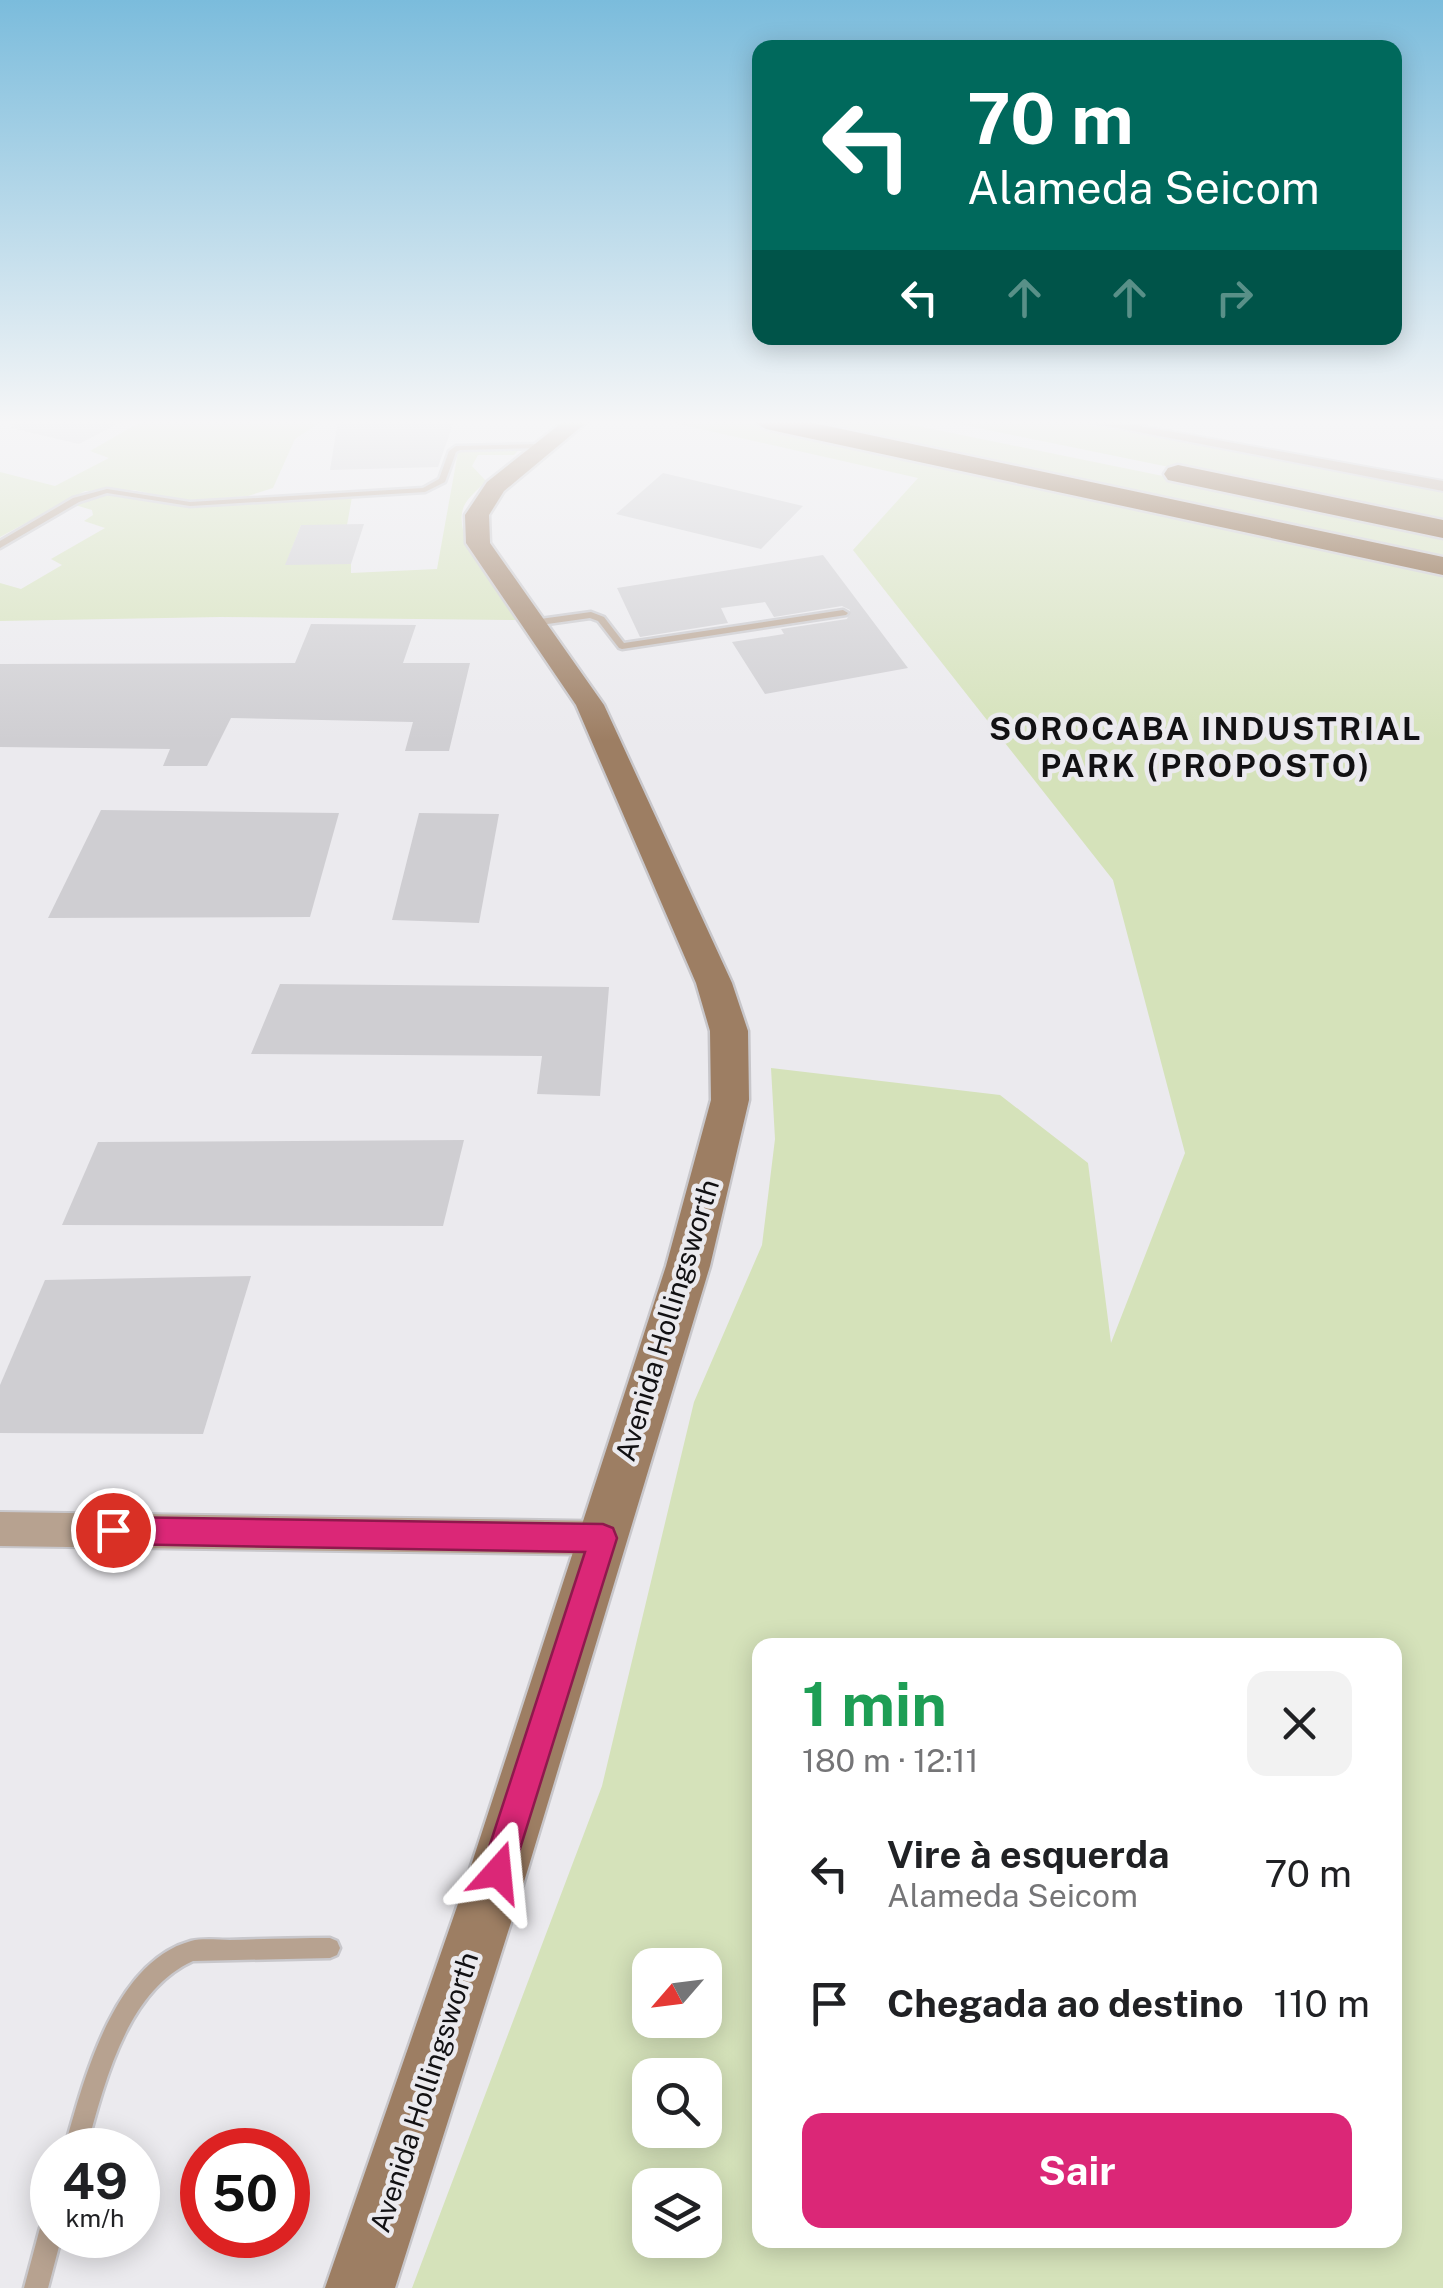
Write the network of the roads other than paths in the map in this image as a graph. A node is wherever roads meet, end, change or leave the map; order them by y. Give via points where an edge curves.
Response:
1 (31, 528) edge
2 (477, 528) edge
3 (1265, 528) edge
4 (0, 545) edge
5 (1443, 566) edge
6 (844, 614) dead end
7 (533, 624) junction
8 (0, 1529) edge
9 (603, 1538) junction
10 (330, 1948) dead end
11 (81, 2128) edge
12 (44, 2258) edge
13 (36, 2288) edge
14 (360, 2288) edge

1 - 4 lane
2 - 7 main road, Avenida Hollingsworth via 478,543
3 - 5 highway
6 - 7 lane via 622,646 591,615
7 - 9 main road, Avenida Hollingsworth via 590,704 729,1031 730,1100
8 - 9 street
9 - 14 main road, Avenida Hollingsworth
10 - 11 lane via 174,1955 143,1984 116,2034
12 - 13 lane

